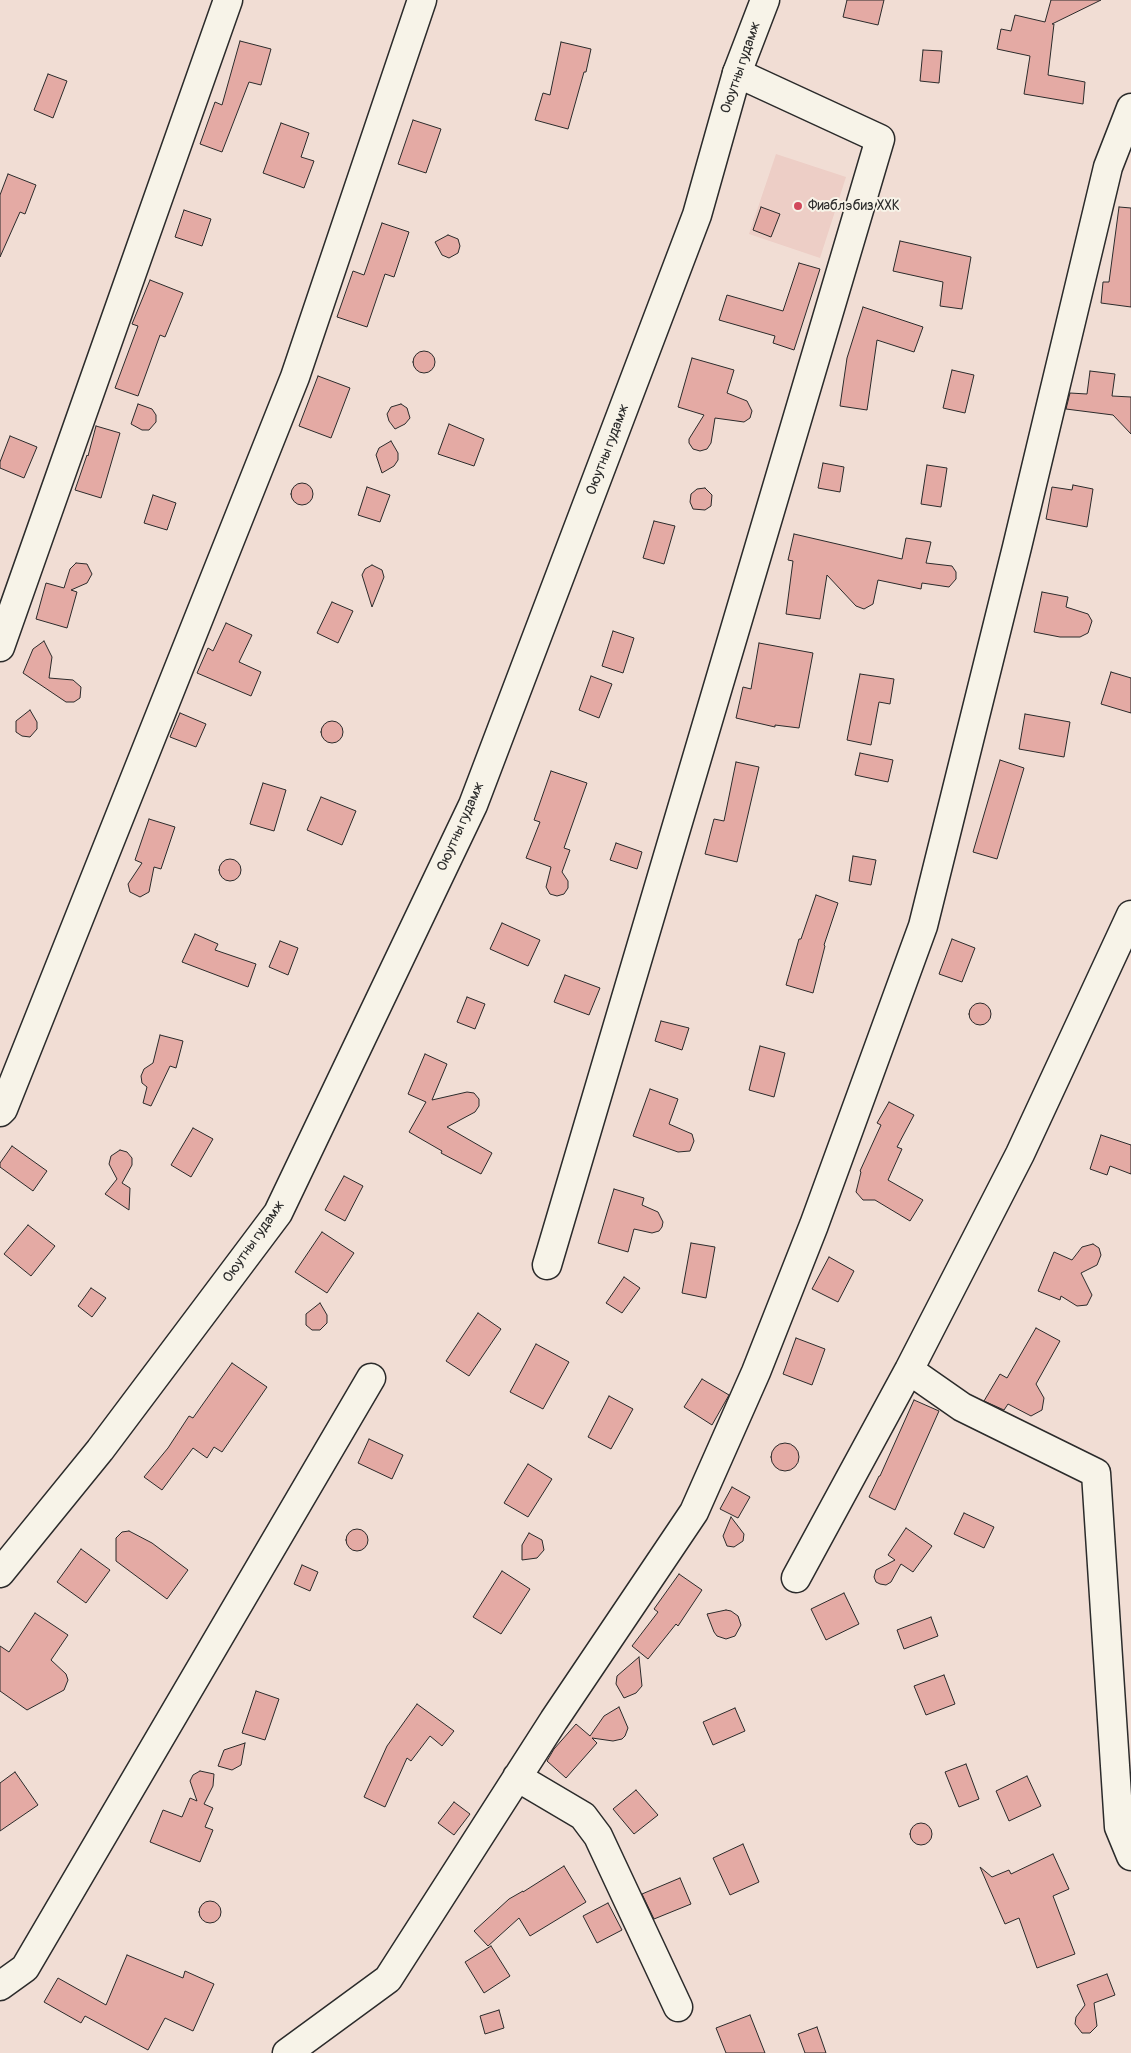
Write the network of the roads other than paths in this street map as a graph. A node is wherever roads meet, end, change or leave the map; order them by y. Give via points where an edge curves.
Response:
1 (228, 0) edge
2 (422, 0) edge
3 (765, 0) edge
4 (736, 73) junction
5 (1131, 108) edge
6 (0, 647) edge
7 (1131, 915) edge
8 (0, 1112) edge
9 (546, 1265) dead end
10 (909, 1370) junction
11 (371, 1378) dead end
12 (0, 1573) edge
13 (796, 1578) dead end
14 (518, 1777) junction
15 (1131, 1856) edge
16 (0, 1986) edge
17 (678, 2007) dead end
18 (287, 2053) edge

1 - 6 street
2 - 8 street via 295,377
3 - 4 street, Оюутны гудамж
4 - 9 street via 880,139
4 - 12 street, Оюутны гудамж via 697,215 472,805 278,1213 100,1450
5 - 14 street via 1108,167 923,926 882,1042 756,1372 694,1512
7 - 10 street via 1020,1154
10 - 13 street
10 - 15 street via 962,1407 1096,1473 1119,1827
11 - 16 street via 25,1968
14 - 17 street via 583,1816 598,1836
14 - 18 street via 388,1979

